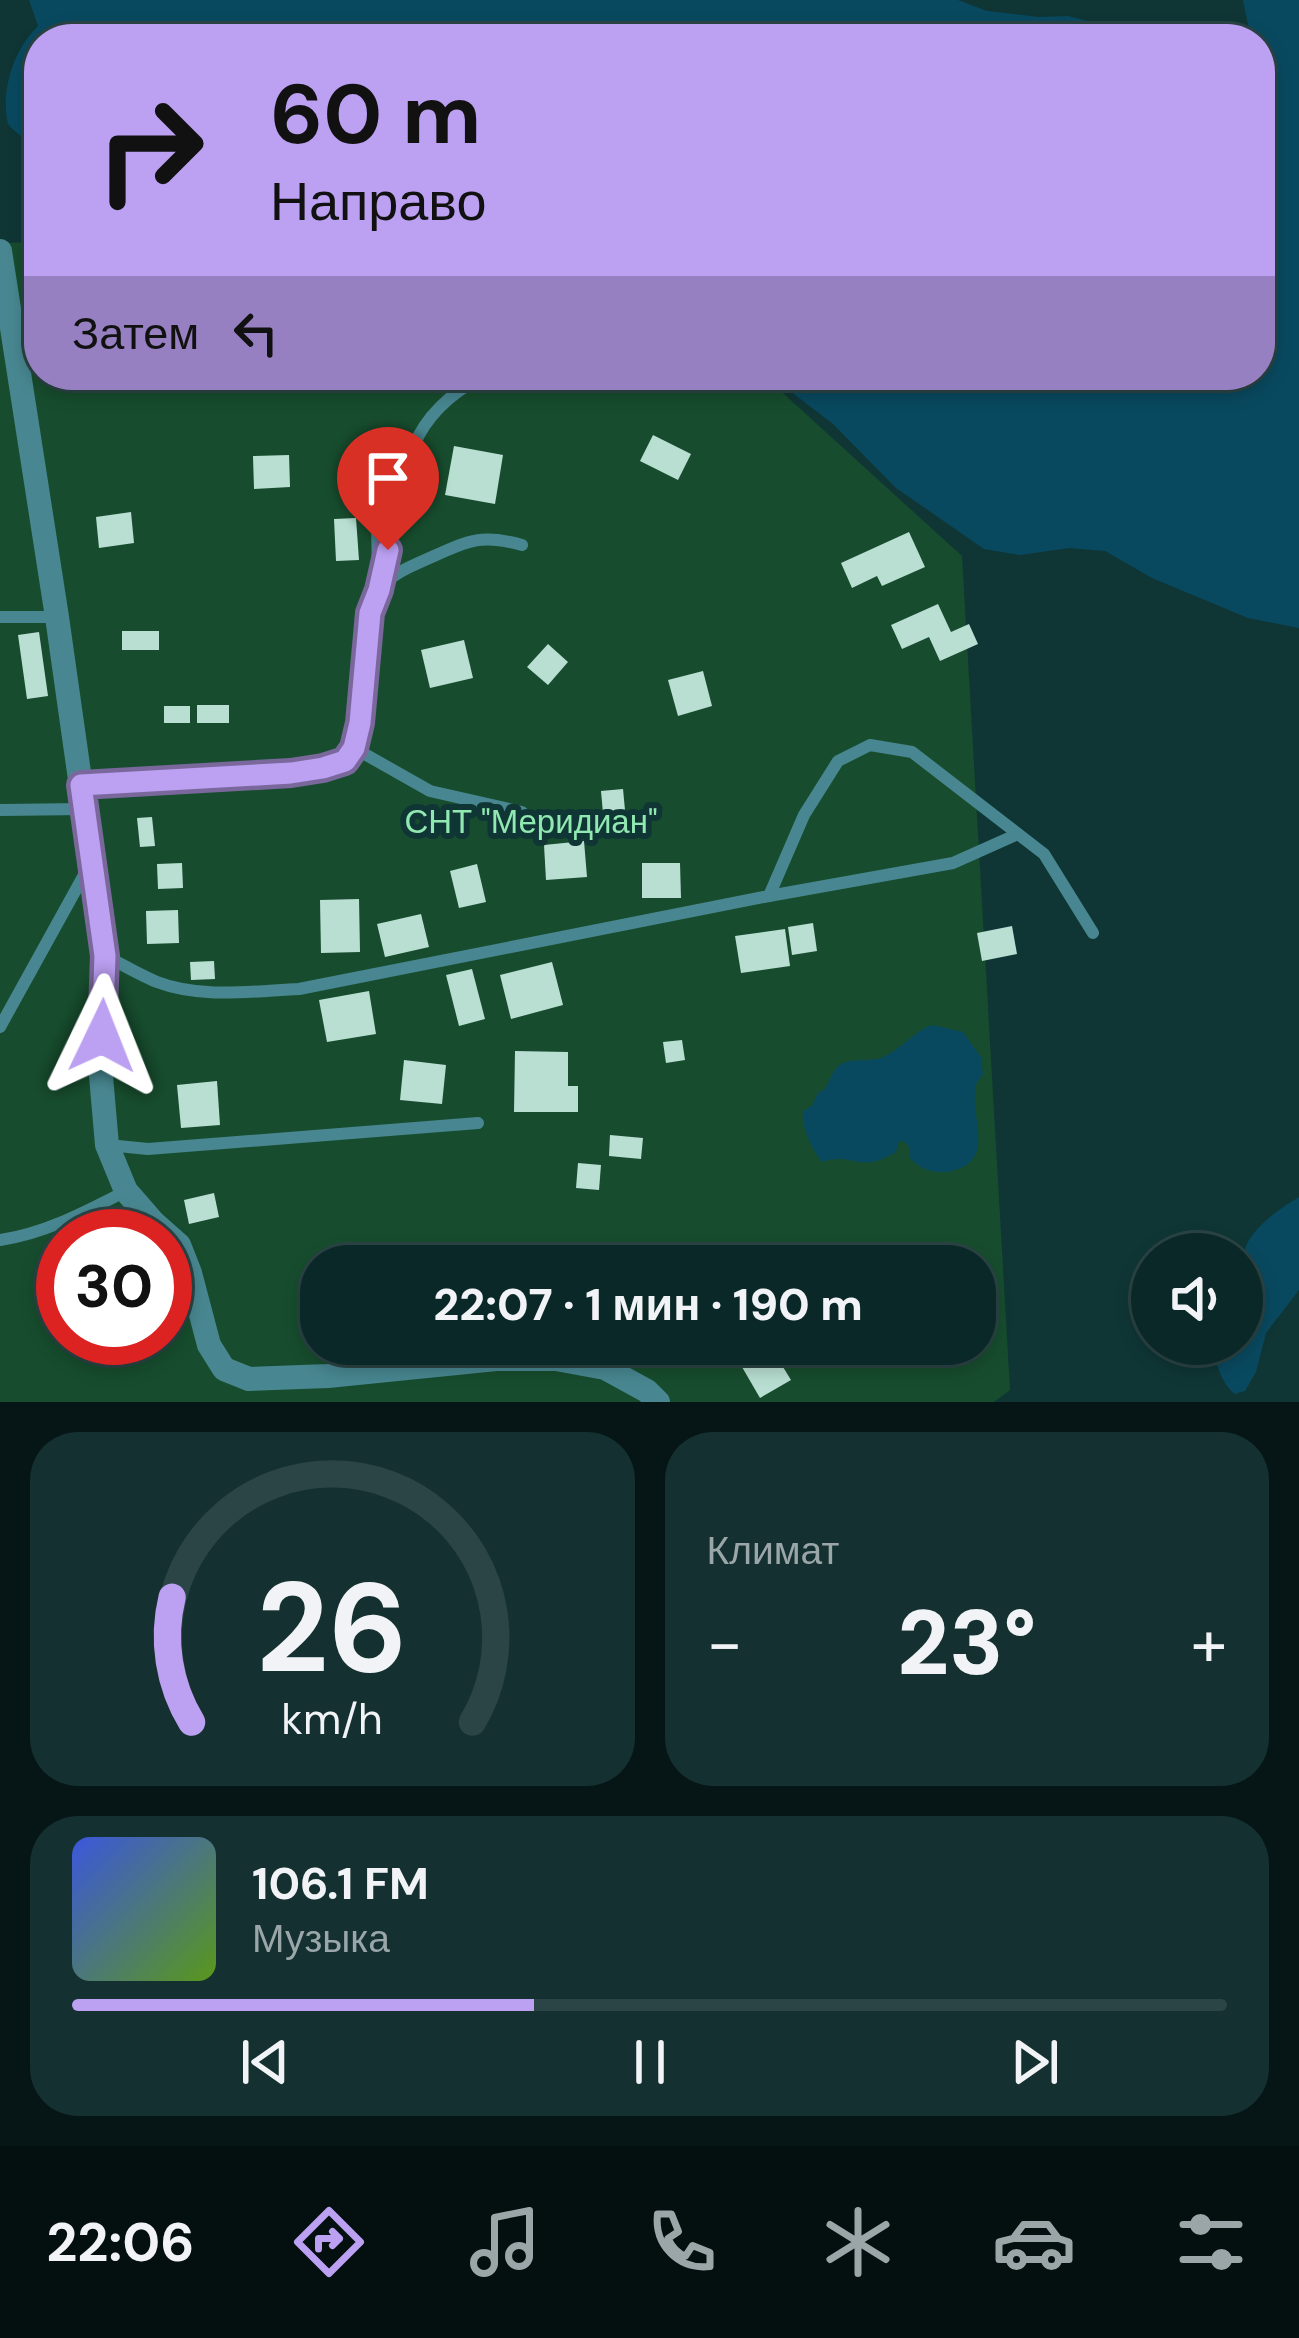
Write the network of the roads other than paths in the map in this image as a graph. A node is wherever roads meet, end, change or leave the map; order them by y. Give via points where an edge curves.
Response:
1 (0, 251) edge
2 (461, 390) edge
3 (370, 492) dead end
4 (522, 545) dead end
5 (379, 590) junction
6 (0, 616) edge
7 (57, 616) junction
8 (354, 748) junction
9 (83, 797) junction
10 (0, 810) edge
11 (522, 812) dead end
12 (1018, 834) junction
13 (92, 860) junction
14 (769, 896) junction
15 (1093, 933) dead end
16 (105, 956) junction
17 (0, 1026) edge
18 (478, 1123) dead end
19 (106, 1145) junction
20 (126, 1191) junction
21 (0, 1240) edge
22 (658, 1402) edge

1 - 7 street
2 - 5 lane via 419,433
3 - 5 lane
4 - 5 lane via 472,538 406,568
5 - 8 lane
6 - 7 lane
7 - 9 street
8 - 9 lane via 345,761 323,768
8 - 11 lane via 430,791
9 - 10 lane
9 - 13 street
12 - 14 lane via 953,863
12 - 14 lane via 912,752 870,745 838,761
12 - 15 lane via 1044,854
13 - 16 street
13 - 17 lane
14 - 16 lane via 299,988 196,990 160,983
16 - 19 street
18 - 19 lane
19 - 20 street
20 - 21 lane via 68,1221
20 - 22 street via 178,1245 224,1369 249,1379 556,1359 605,1368

